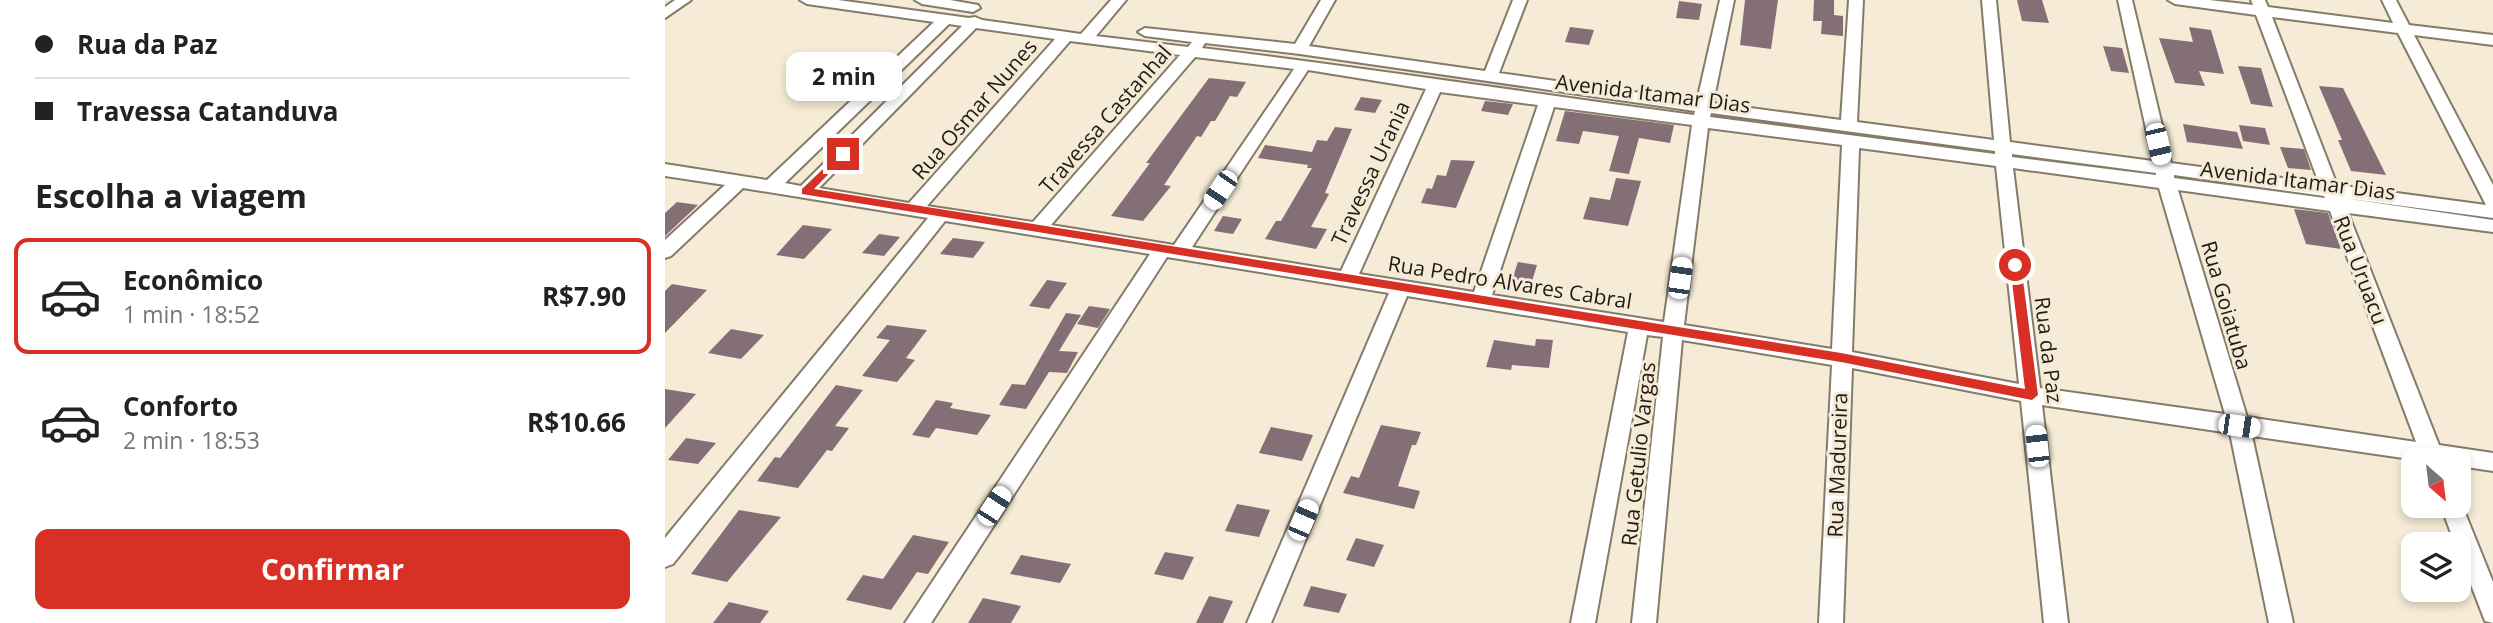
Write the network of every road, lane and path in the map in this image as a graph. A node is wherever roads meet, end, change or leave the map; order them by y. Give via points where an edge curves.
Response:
1 (684, 0) edge
2 (807, 0) edge
3 (922, 0) edge
4 (1119, 0) edge
5 (1328, 0) edge
6 (1520, 0) edge
7 (1727, 0) edge
8 (1856, 0) edge
9 (1989, 0) edge
10 (2125, 0) edge
11 (2175, 0) edge
12 (2389, 0) edge
13 (2260, 6) edge
14 (665, 14) edge
15 (947, 18) junction
16 (975, 21) junction
17 (2406, 29) junction
18 (1090, 33) junction
19 (1067, 35) junction
20 (2493, 40) edge
21 (1198, 44) junction
22 (1302, 57) junction
23 (1490, 77) junction
24 (1435, 86) junction
25 (1548, 100) junction
26 (1702, 114) junction
27 (1850, 133) junction
28 (2001, 154) junction
29 (665, 170) edge
30 (2166, 176) junction
31 (739, 182) junction
32 (771, 187) junction
33 (805, 192) junction
34 (2333, 198) junction
35 (2493, 202) edge
36 (913, 210) junction
37 (2493, 212) edge
38 (941, 214) junction
39 (2493, 226) edge
40 (1038, 228) junction
41 (665, 251) edge
42 (1171, 251) junction
43 (1347, 279) junction
44 (1401, 288) junction
45 (1481, 300) junction
46 (1639, 326) junction
47 (1673, 331) junction
48 (1841, 358) junction
49 (2032, 395) junction
50 (2239, 426) junction
51 (2430, 448) edge
52 (2401, 451) edge
53 (2471, 460) edge
54 (2493, 462) edge
55 (2457, 518) edge
56 (665, 556) edge
57 (2493, 612) edge
58 (917, 623) edge
59 (1259, 623) edge
60 (1583, 623) edge
61 (1644, 623) edge
62 (1831, 623) edge
63 (2056, 623) edge
64 (2281, 623) edge

1 - 14 street
2 - 15 street, Avenida Itamar Dias
3 - 18 street, Avenida Itamar Dias
4 - 18 street
5 - 22 street
6 - 23 street
7 - 26 street, Rua Getulio Vargas
8 - 27 street, Rua Madureira
9 - 28 street, Rua da Paz
10 - 30 street, Rua Goiatuba
11 - 13 street
12 - 17 street
13 - 17 street
13 - 34 street, Rua Uruacu
15 - 16 street, Avenida Itamar Dias
15 - 32 street
16 - 19 street, Avenida Itamar Dias
16 - 33 street
17 - 20 street
17 - 35 street
18 - 19 street, Avenida Itamar Dias
18 - 21 street, Avenida Itamar Dias
19 - 36 street, Rua Osmar Nunes
21 - 22 street, Avenida Itamar Dias
21 - 40 street, Travessa Castanhal
22 - 23 street, Avenida Itamar Dias
22 - 24 street, Avenida Itamar Dias
22 - 42 street
23 - 26 street, Avenida Itamar Dias
24 - 25 street, Avenida Itamar Dias
24 - 43 street, Travessa Urania
25 - 26 street, Avenida Itamar Dias
25 - 45 street
26 - 27 street, Avenida Itamar Dias
26 - 47 street, Rua Getulio Vargas
27 - 28 street, Avenida Itamar Dias
27 - 48 street, Rua Madureira
28 - 30 street, Avenida Itamar Dias
28 - 49 street, Rua da Paz
29 - 31 street, Rua Pedro Alvares Cabral
30 - 34 street, Avenida Itamar Dias
30 - 50 street, Rua Goiatuba
31 - 32 street, Rua Pedro Alvares Cabral
31 - 41 street
32 - 33 street, Rua Pedro Alvares Cabral
33 - 36 street, Rua Pedro Alvares Cabral
34 - 37 street, Avenida Itamar Dias
34 - 39 street, Avenida Itamar Dias
34 - 51 street, Rua Uruacu
36 - 38 street, Rua Pedro Alvares Cabral
38 - 40 street, Rua Pedro Alvares Cabral
38 - 56 street
40 - 42 street, Rua Pedro Alvares Cabral
42 - 43 street, Rua Pedro Alvares Cabral
42 - 58 street
43 - 44 street, Rua Pedro Alvares Cabral
44 - 45 street, Rua Pedro Alvares Cabral
44 - 59 street
45 - 46 street, Rua Pedro Alvares Cabral
46 - 47 street, Rua Pedro Alvares Cabral
46 - 60 street
47 - 48 street, Rua Pedro Alvares Cabral
47 - 61 street, Rua Getulio Vargas
48 - 49 street, Rua Pedro Alvares Cabral
48 - 62 street, Rua Madureira
49 - 50 street, Rua Pedro Alvares Cabral
49 - 63 street, Rua da Paz
50 - 52 street, Rua Pedro Alvares Cabral
50 - 64 street, Rua Goiatuba
53 - 54 street, Rua Pedro Alvares Cabral
55 - 57 street

